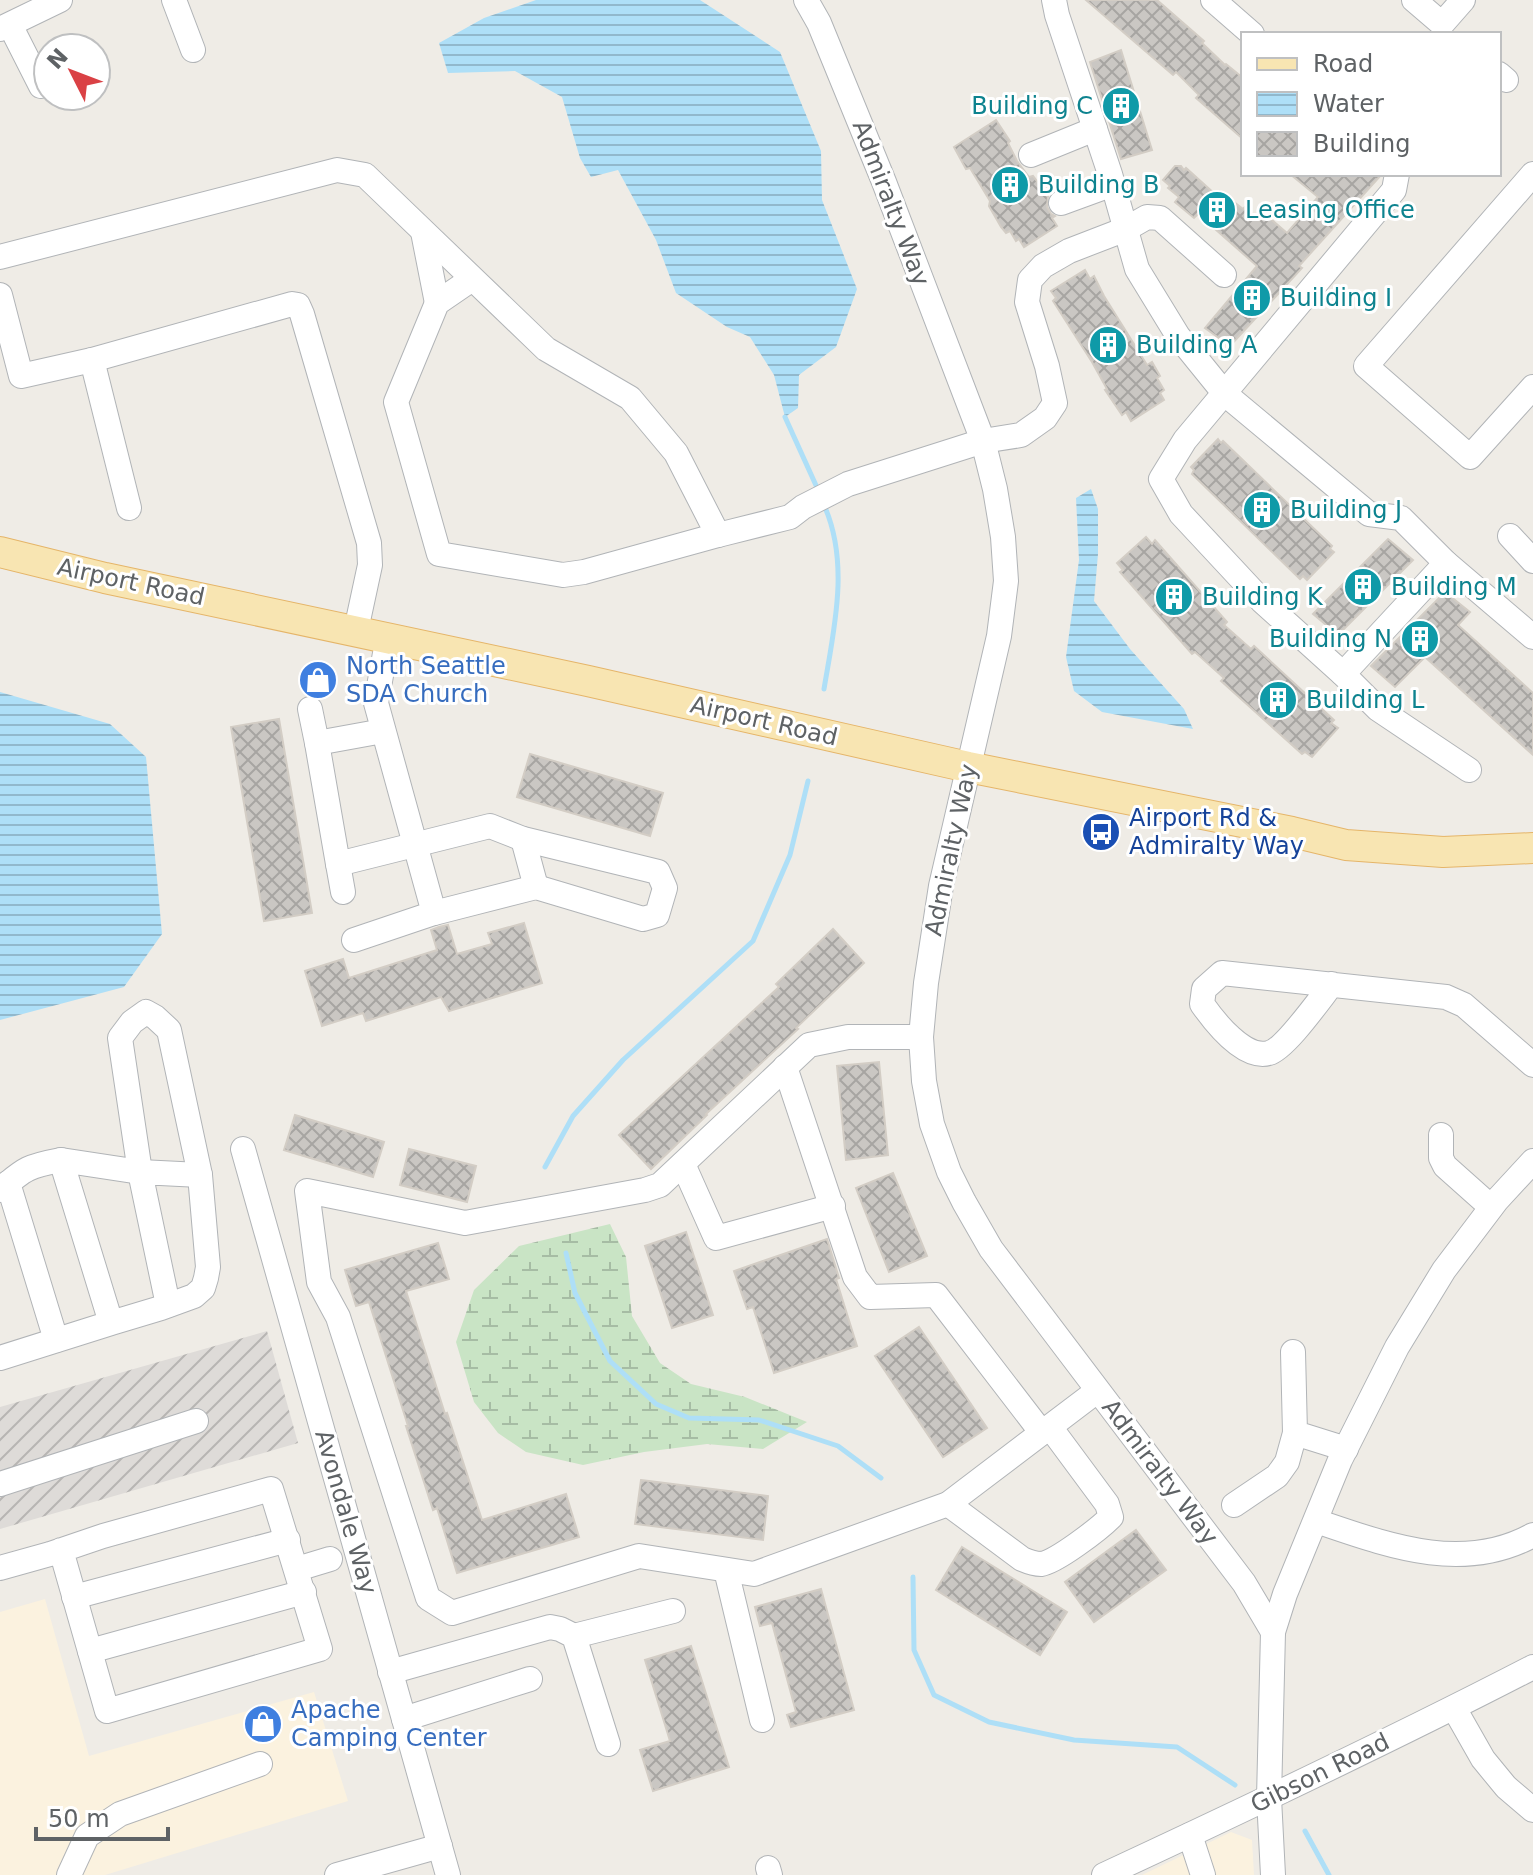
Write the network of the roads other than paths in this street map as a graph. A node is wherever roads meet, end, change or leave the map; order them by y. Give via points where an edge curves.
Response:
1 (60, 0) edge
2 (174, 0) edge
3 (806, 0) edge
4 (1054, 0) edge
5 (1213, 0) edge
6 (1414, 0) edge
7 (1463, 0) edge
8 (5, 27) edge
9 (1447, 29) edge
10 (1250, 32) edge
11 (193, 50) dead end
12 (32, 71) edge
13 (1095, 129) junction
14 (1031, 155) dead end
15 (1533, 174) edge
16 (1397, 176) edge
17 (1113, 184) junction
18 (1061, 203) dead end
19 (1126, 229) junction
20 (423, 232) junction
21 (0, 257) edge
22 (1224, 275) dead end
23 (472, 279) junction
24 (0, 295) edge
25 (437, 303) junction
26 (92, 360) junction
27 (1533, 387) edge
28 (1225, 394) junction
29 (983, 441) junction
30 (129, 508) dead end
31 (718, 535) junction
32 (1510, 536) dead end
33 (0, 552) edge
34 (1533, 561) edge
35 (1446, 563) junction
36 (356, 630) junction
37 (388, 637) junction
38 (1533, 637) edge
39 (1343, 674) junction
40 (310, 709) dead end
41 (383, 731) junction
42 (317, 743) junction
43 (968, 767) junction
44 (1469, 770) dead end
45 (523, 839) junction
46 (414, 845) junction
47 (1533, 848) edge
48 (338, 864) junction
49 (536, 887) junction
50 (343, 892) dead end
51 (434, 913) junction
52 (354, 940) dead end
53 (1332, 984) junction
54 (921, 1037) junction
55 (1533, 1065) edge
56 (785, 1067) junction
57 (1441, 1135) dead end
58 (243, 1149) dead end
59 (61, 1160) junction
60 (1533, 1161) edge
61 (683, 1164) junction
62 (140, 1172) junction
63 (200, 1175) junction
64 (4, 1186) edge
65 (833, 1206) junction
66 (1491, 1207) junction
67 (168, 1305) junction
68 (111, 1323) junction
69 (56, 1340) junction
70 (1293, 1352) dead end
71 (0, 1358) edge
72 (1097, 1391) junction
73 (196, 1421) dead end
74 (1046, 1430) junction
75 (1295, 1433) junction
76 (1346, 1449) junction
77 (0, 1484) edge
78 (948, 1504) junction
79 (1234, 1505) dead end
80 (1316, 1521) junction
81 (1533, 1535) edge
82 (288, 1540) junction
83 (61, 1550) junction
84 (330, 1559) dead end
85 (0, 1568) edge
86 (726, 1570) junction
87 (300, 1581) junction
88 (74, 1597) junction
89 (673, 1611) dead end
90 (1273, 1632) junction
91 (574, 1636) junction
92 (90, 1651) junction
93 (1533, 1667) edge
94 (390, 1672) junction
95 (530, 1679) dead end
96 (1454, 1708) junction
97 (404, 1719) junction
98 (762, 1720) dead end
99 (608, 1744) dead end
100 (260, 1764) dead end
101 (1269, 1798) junction
102 (1533, 1810) edge
103 (1190, 1835) junction
104 (440, 1846) junction
105 (69, 1875) edge
106 (337, 1875) edge
107 (448, 1875) edge
108 (1104, 1875) edge
109 (1203, 1875) edge
110 (1273, 1875) edge

1 - 8 street
2 - 11 street
3 - 29 street, Admiralty Way via 884,182
4 - 13 street
5 - 10 street
6 - 9 street
7 - 9 street
8 - 12 street
13 - 14 street
13 - 17 street
15 - 27 street via 1366,366 1470,457
16 - 28 street via 1394,190
17 - 18 street
17 - 19 street
19 - 22 street via 1147,217 1160,218
19 - 28 street via 1137,269 1178,336
19 - 29 street via 1069,251 1030,280 1027,302 1055,403 1045,418 1021,435
20 - 21 street via 365,175 337,170
20 - 23 street
20 - 25 street
23 - 25 street
23 - 31 street via 546,349 630,398 676,453
24 - 26 street via 21,376
25 - 31 street via 396,402 439,554 563,575
26 - 30 street
26 - 36 street via 298,305 369,543 370,565
28 - 35 street via 1369,514 1401,518
28 - 39 street via 1185,440 1161,479 1181,514 1262,601
29 - 31 street via 848,484 790,517
29 - 43 street, Admiralty Way via 1003,537 1006,581 999,636
32 - 34 street
33 - 36 main road, Airport Road
35 - 38 street
35 - 39 street
36 - 37 main road, Airport Road
37 - 41 street via 376,703
37 - 43 main road, Airport Road
39 - 44 street via 1378,709
40 - 42 street
41 - 42 street
41 - 46 street
42 - 48 street
43 - 47 main road, Airport Road via 1346,845 1443,852
43 - 54 street, Admiralty Way via 941,886
45 - 46 street via 490,826
45 - 49 street
45 - 49 street via 658,872 665,888 657,915 643,919
46 - 48 street
46 - 51 street
48 - 50 street
49 - 51 street
51 - 52 street
53 - 53 street via 1222,973 1204,989 1202,1004 1217,1026 1248,1050 1267,1054 1281,1047
53 - 55 street via 1446,997 1464,1005
54 - 56 street via 848,1037 809,1045
54 - 72 street, Admiralty Way via 932,1124 949,1172 991,1249
56 - 61 street
56 - 65 street
57 - 66 street via 1445,1166
58 - 94 street, Avondale Way
59 - 62 street
59 - 64 street via 32,1166
59 - 68 street
60 - 66 street
61 - 65 street via 716,1238
61 - 86 street via 660,1185 645,1190 465,1223 307,1191 319,1282 338,1317 428,1598 452,1613 639,1556
62 - 63 street
62 - 63 street via 120,1038 146,1012 169,1030
62 - 67 street
63 - 67 street via 206,1278 194,1296
64 - 69 street
65 - 74 street via 855,1277 870,1297 936,1295
66 - 76 street via 1397,1347
67 - 68 street
68 - 69 street
69 - 71 street
70 - 75 street
72 - 74 street
72 - 90 street, Admiralty Way via 1244,1583
73 - 77 street
74 - 78 street
74 - 78 street via 1107,1504 1111,1517 1099,1529 1045,1563 1033,1564
75 - 76 street
75 - 79 street via 1277,1476
76 - 80 street
78 - 86 street via 754,1574
80 - 81 street via 1379,1543 1432,1553 1494,1551
80 - 90 street
82 - 83 street via 271,1489
82 - 87 street
82 - 88 street
83 - 85 street
83 - 88 street
84 - 87 street
86 - 98 street
87 - 92 street
87 - 92 street via 320,1649 107,1711
88 - 92 street
89 - 91 street
90 - 101 street
91 - 94 street via 550,1627
91 - 99 street
93 - 96 street, Gibson Road
94 - 97 street, Avondale Way
95 - 97 street
96 - 101 street, Gibson Road
96 - 102 street via 1483,1759
97 - 104 street, Avondale Way
100 - 105 street via 120,1814 87,1836
101 - 103 street, Gibson Road
101 - 110 street
103 - 108 street, Gibson Road
103 - 109 street
104 - 106 street
104 - 107 street, Avondale Way

